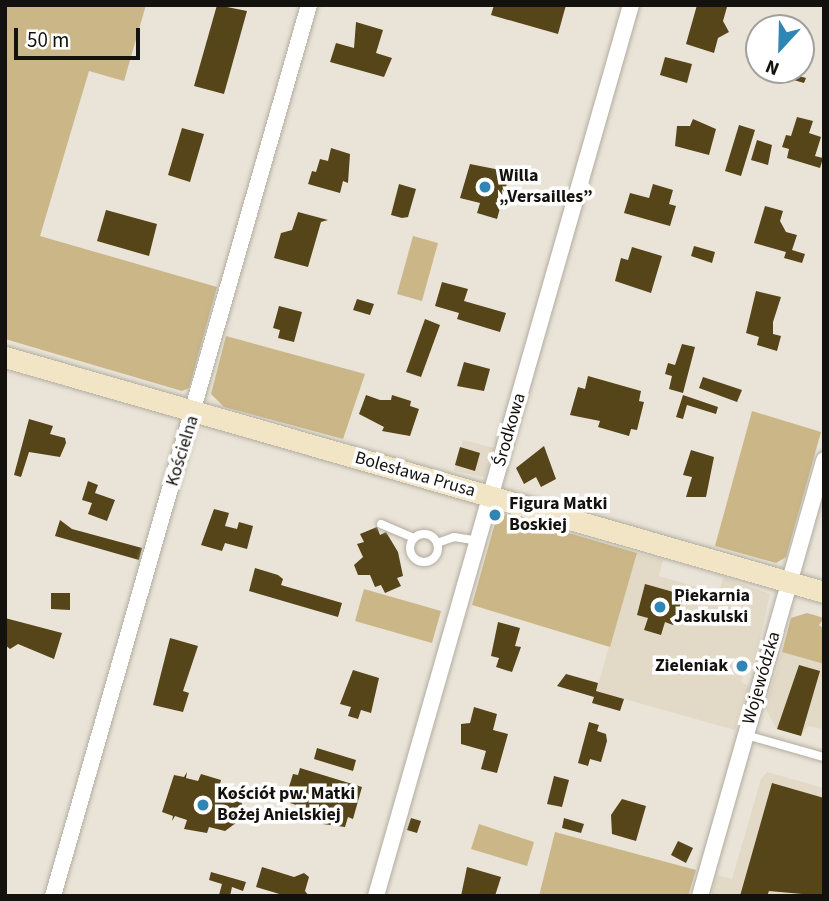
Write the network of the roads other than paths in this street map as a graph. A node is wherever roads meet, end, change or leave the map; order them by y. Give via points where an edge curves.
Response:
1 (309, 5) edge
2 (631, 5) edge
3 (5, 357) edge
4 (195, 412) junction
5 (824, 460) edge
6 (491, 496) junction
7 (382, 524) dead end
8 (414, 538) junction
9 (478, 541) junction
10 (437, 543) junction
11 (789, 581) junction
12 (824, 593) edge
13 (746, 735) junction
14 (824, 757) edge
15 (53, 896) edge
16 (376, 896) edge
17 (700, 896) edge

1 - 4 street, Kościelna
2 - 6 street, Środkowa
3 - 4 street, Bolesława Prusa
4 - 6 street, Bolesława Prusa
4 - 15 street, Kościelna
5 - 11 street, Wojewódzka
6 - 9 street, Środkowa
6 - 11 street, Bolesława Prusa
7 - 8 lane
8 - 10 lane via 427,534
8 - 10 lane via 410,550 423,562 435,556
9 - 10 lane via 454,537
9 - 16 street, Środkowa
11 - 12 street, Bolesława Prusa
11 - 13 street, Wojewódzka
13 - 14 lane
13 - 17 street, Wojewódzka

